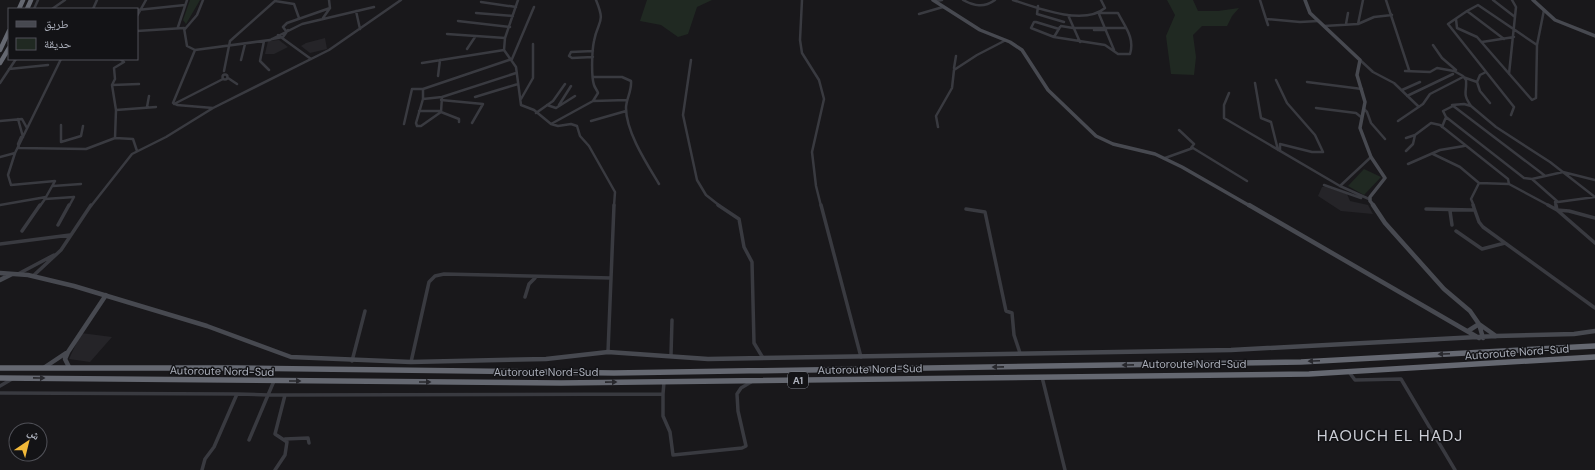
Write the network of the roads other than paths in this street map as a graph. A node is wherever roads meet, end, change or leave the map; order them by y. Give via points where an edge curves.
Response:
1 (65, 0) edge
2 (146, 0) edge
3 (187, 0) edge
4 (203, 0) edge
5 (276, 0) edge
6 (329, 0) edge
7 (401, 0) edge
8 (518, 0) edge
9 (596, 0) edge
10 (802, 0) edge
11 (942, 0) edge
12 (963, 0) edge
13 (995, 0) edge
14 (1013, 0) edge
15 (1101, 0) edge
16 (1260, 0) edge
17 (1305, 0) edge
18 (1363, 0) edge
19 (1386, 0) edge
20 (1493, 0) edge
21 (1512, 0) edge
22 (1533, 0) edge
23 (934, 1) edge
24 (1478, 1) edge
25 (481, 2) dead end
26 (185, 5) junction
27 (1478, 5) junction
28 (516, 6) junction
29 (1038, 6) junction
30 (374, 7) dead end
31 (534, 7) dead end
32 (943, 7) junction
33 (53, 8) edge
34 (330, 8) junction
35 (1544, 10) junction
36 (138, 11) edge
37 (356, 11) junction
38 (1467, 11) junction
39 (476, 13) dead end
40 (1100, 13) junction
41 (1348, 13) dead end
42 (919, 14) dead end
43 (1068, 15) junction
44 (1392, 15) junction
45 (513, 16) junction
46 (1515, 17) junction
47 (299, 18) junction
48 (323, 19) junction
49 (1266, 19) junction
50 (1456, 19) junction
51 (458, 21) dead end
52 (1275, 21) junction
53 (1318, 21) junction
54 (1064, 22) junction
55 (1346, 24) junction
56 (1358, 24) junction
57 (1268, 25) dead end
58 (1276, 26) dead end
59 (1324, 26) junction
60 (178, 27) junction
61 (510, 27) junction
62 (1060, 27) junction
63 (360, 28) junction
64 (1126, 28) junction
65 (185, 29) junction
66 (1074, 29) junction
67 (1105, 29) junction
68 (288, 30) junction
69 (1515, 30) junction
70 (138, 31) edge
71 (8, 33) edge
72 (447, 34) dead end
73 (278, 35) junction
74 (1595, 36) edge
75 (475, 37) junction
76 (1054, 37) junction
77 (1514, 37) junction
78 (282, 38) junction
79 (505, 38) junction
80 (1504, 39) junction
81 (270, 40) junction
82 (1006, 40) junction
83 (264, 41) junction
84 (1080, 42) junction
85 (1482, 42) junction
86 (245, 44) junction
87 (533, 44) dead end
88 (1433, 45) dead end
89 (229, 46) junction
90 (1537, 46) junction
91 (467, 49) dead end
92 (0, 50) edge
93 (8, 50) edge
94 (196, 50) junction
95 (504, 50) junction
96 (1114, 50) junction
97 (593, 51) junction
98 (956, 56) dead end
99 (593, 57) junction
100 (311, 59) junction
101 (15, 60) edge
102 (61, 60) edge
103 (121, 60) edge
104 (242, 60) dead end
105 (440, 60) junction
106 (512, 60) junction
107 (691, 60) dead end
108 (1360, 60) junction
109 (0, 63) edge
110 (422, 63) dead end
111 (48, 65) dead end
112 (9, 69) junction
113 (269, 70) dead end
114 (954, 70) junction
115 (1409, 70) junction
116 (224, 71) junction
117 (1405, 71) dead end
118 (1457, 71) junction
119 (1486, 72) junction
120 (516, 73) junction
121 (1453, 74) dead end
122 (1509, 75) junction
123 (228, 76) junction
124 (438, 76) dead end
125 (594, 77) junction
126 (1463, 77) junction
127 (223, 78) junction
128 (1276, 80) dead end
129 (1307, 82) dead end
130 (1420, 82) dead end
131 (1477, 82) junction
132 (1254, 83) dead end
133 (0, 84) edge
134 (139, 84) dead end
135 (237, 84) dead end
136 (518, 84) junction
137 (565, 84) dead end
138 (112, 85) junction
139 (571, 86) dead end
140 (423, 89) junction
141 (1362, 89) junction
142 (1402, 90) junction
143 (1230, 93) dead end
144 (148, 96) dead end
145 (575, 96) dead end
146 (1407, 96) junction
147 (475, 97) dead end
148 (423, 99) junction
149 (442, 99) junction
150 (520, 100) junction
151 (627, 100) junction
152 (593, 101) junction
153 (1490, 103) dead end
154 (174, 104) junction
155 (547, 105) junction
156 (558, 106) junction
157 (1453, 106) junction
158 (1471, 106) junction
159 (147, 107) junction
160 (156, 107) dead end
161 (1419, 107) junction
162 (213, 108) junction
163 (1316, 108) dead end
164 (1364, 109) junction
165 (116, 110) junction
166 (419, 111) junction
167 (626, 111) junction
168 (441, 112) junction
169 (536, 113) junction
170 (1511, 115) dead end
171 (1361, 117) junction
172 (1446, 117) junction
173 (18, 119) junction
174 (0, 121) edge
175 (591, 121) dead end
176 (1398, 121) dead end
177 (459, 122) dead end
178 (472, 123) dead end
179 (404, 124) dead end
180 (551, 124) junction
181 (61, 125) dead end
182 (83, 126) dead end
183 (938, 127) dead end
184 (1442, 127) junction
185 (28, 128) junction
186 (1179, 130) dead end
187 (1415, 135) junction
188 (22, 137) junction
189 (115, 138) junction
190 (1406, 138) dead end
191 (1385, 139) dead end
192 (61, 142) junction
193 (1464, 146) junction
194 (19, 148) junction
195 (61, 148) junction
196 (1191, 148) junction
197 (137, 151) junction
198 (1279, 151) junction
199 (1406, 151) dead end
200 (15, 153) junction
201 (1433, 154) junction
202 (0, 157) edge
203 (1371, 157) junction
204 (1165, 158) junction
205 (1408, 164) dead end
206 (1563, 172) junction
207 (1544, 175) junction
208 (1532, 179) junction
209 (1595, 180) edge
210 (1247, 181) dead end
211 (1479, 183) junction
212 (81, 184) dead end
213 (659, 184) dead end
214 (1509, 184) junction
215 (1324, 185) dead end
216 (53, 186) junction
217 (1340, 186) junction
218 (46, 198) junction
219 (1370, 200) junction
220 (1558, 202) junction
221 (0, 205) edge
222 (1426, 209) dead end
223 (966, 210) dead end
224 (1473, 210) junction
225 (1557, 210) junction
226 (1450, 211) junction
227 (1595, 218) edge
228 (58, 225) dead end
229 (1452, 225) dead end
230 (1456, 231) dead end
231 (22, 232) dead end
232 (70, 235) junction
233 (1595, 242) edge
234 (1505, 243) junction
235 (0, 244) edge
236 (57, 253) junction
237 (0, 273) edge
238 (15, 273) junction
239 (33, 276) junction
240 (535, 277) junction
241 (611, 278) junction
242 (0, 280) edge
243 (106, 295) junction
244 (525, 297) dead end
245 (1595, 308) edge
246 (365, 311) dead end
247 (672, 320) dead end
248 (1479, 324) junction
249 (1468, 331) junction
250 (1595, 331) edge
251 (1496, 336) junction
252 (1481, 338) junction
253 (1595, 346) edge
254 (68, 352) junction
255 (608, 352) junction
256 (1020, 353) junction
257 (671, 355) junction
258 (1595, 357) edge
259 (763, 358) junction
260 (861, 358) junction
261 (352, 360) junction
262 (411, 362) junction
263 (46, 367) junction
264 (69, 367) junction
265 (0, 368) edge
266 (1349, 372) junction
267 (1042, 377) junction
268 (0, 378) edge
269 (15, 378) junction
270 (274, 381) junction
271 (753, 381) junction
272 (664, 382) junction
273 (0, 386) edge
274 (0, 393) edge
275 (237, 394) junction
276 (663, 394) junction
277 (268, 395) junction
278 (286, 395) junction
279 (249, 440) dead end
280 (285, 440) junction
281 (309, 443) dead end
282 (202, 470) edge
283 (275, 470) edge
284 (1065, 470) edge
285 (1455, 470) edge

1 - 33 street
2 - 36 street
3 - 26 street
4 - 65 street via 197,15
5 - 47 street via 294,4
5 - 89 street via 242,28 230,41
6 - 34 street
7 - 63 street
8 - 28 street
9 - 97 street via 601,11 602,25 595,34
10 - 260 street via 802,53 819,80 824,99 812,152 816,186
11 - 23 street
12 - 13 street via 977,6 988,5
14 - 29 street
15 - 40 street via 1105,8
16 - 49 street
17 - 53 street via 1310,13
18 - 56 street
19 - 44 street
20 - 46 street
21 - 46 street via 1516,7
22 - 35 street
23 - 32 street
24 - 27 street
25 - 28 street
26 - 36 street
26 - 60 street
27 - 38 street
27 - 69 street
28 - 45 street
29 - 43 street
29 - 54 street via 1037,14
30 - 37 street
31 - 106 street
32 - 42 street
32 - 82 street via 984,32
34 - 47 street
34 - 48 street
35 - 74 street via 1555,20
35 - 90 street
37 - 48 street
37 - 63 street
38 - 50 street
38 - 80 street
39 - 45 street
40 - 43 street
40 - 64 street via 1118,13
40 - 67 street
41 - 55 street
43 - 54 street
43 - 66 street
44 - 56 street via 1374,17
44 - 115 street
45 - 61 street
46 - 69 street
47 - 68 street via 283,27
48 - 68 street
49 - 52 street
49 - 57 street
50 - 85 street via 1457,28
50 - 119 street via 1448,24 1451,30
51 - 61 street
52 - 53 street
52 - 58 street
53 - 59 street
54 - 62 street
55 - 56 street
55 - 59 street
59 - 108 street
60 - 65 street
60 - 70 street
61 - 79 street
62 - 66 street
62 - 76 street
62 - 76 street via 1034,22 1031,28 1033,30
63 - 100 street via 329,50
64 - 67 street
64 - 96 street via 1133,45 1130,54 1118,54
65 - 94 street via 187,46
66 - 67 street
66 - 84 street
67 - 96 street
68 - 73 street
68 - 78 street
69 - 77 street
69 - 90 street
71 - 92 highway
72 - 75 street
73 - 78 street
73 - 81 street
75 - 79 street
75 - 91 street
76 - 84 street
77 - 80 street
77 - 122 street
78 - 81 street
78 - 100 street
79 - 95 street
80 - 85 street
81 - 83 street
82 - 114 street
82 - 204 street via 1022,50 1048,90 1096,136 1113,144
83 - 86 street
83 - 113 street via 260,61
84 - 96 street via 1105,45
85 - 122 street
86 - 89 street
86 - 104 street
87 - 150 street via 533,78
88 - 118 street via 1442,58
89 - 94 street
89 - 116 street
90 - 122 street via 1536,98 1532,100
93 - 109 highway
94 - 154 street via 173,100
95 - 105 street
95 - 106 street
97 - 99 street
97 - 99 street via 571,52 569,56
98 - 114 street
99 - 125 street
100 - 162 street
101 - 112 street
102 - 185 street
103 - 138 street via 124,62 114,68 115,79
105 - 110 street
105 - 124 street
106 - 120 street
106 - 140 street
107 - 259 street via 684,115 696,180 709,200 739,219 744,247 752,262 754,343
108 - 141 street via 1357,75
108 - 142 street via 1368,69
111 - 112 street
112 - 133 street
114 - 183 street via 952,88 936,116
115 - 117 street
115 - 118 street via 1430,72 1441,68
116 - 123 street
116 - 127 street
118 - 126 street
119 - 131 street via 1480,75
119 - 170 street via 1514,107
120 - 136 street
120 - 149 street
121 - 146 street
123 - 127 street
123 - 135 street
125 - 151 street via 622,77 631,81
125 - 152 street via 598,93
126 - 131 street
126 - 158 street via 1468,86 1464,91 1466,100
126 - 161 street via 1430,94
127 - 154 street
128 - 198 street via 1294,112 1316,134 1323,152 1280,144
129 - 141 street
130 - 142 street
131 - 153 street via 1480,91
132 - 198 street via 1261,118 1271,122
134 - 138 street
136 - 147 street
136 - 150 street
137 - 155 street
138 - 165 street
139 - 156 street
140 - 148 street
140 - 179 street via 412,89
141 - 164 street
142 - 146 street
143 - 198 street via 1224,105 1224,118
144 - 159 street
145 - 156 street
146 - 161 street
148 - 149 street
148 - 166 street
149 - 168 street
149 - 178 street via 483,104
150 - 169 street via 523,107
151 - 152 street
151 - 167 street
152 - 180 street
154 - 162 street
155 - 156 street via 554,108
155 - 169 street
157 - 158 street
157 - 172 street via 1443,111
157 - 207 street
158 - 206 street via 1496,127
159 - 160 street
159 - 165 street
161 - 176 street
162 - 197 street via 166,137
163 - 171 street via 1356,113
164 - 171 street
164 - 191 street via 1371,124
165 - 189 street
166 - 168 street
166 - 168 street via 416,125 419,127
167 - 175 street
167 - 213 street via 640,150
168 - 177 street via 459,119
169 - 180 street
171 - 203 street via 1360,128
172 - 184 street
172 - 208 street via 1524,178
173 - 174 street
173 - 185 street via 22,119
173 - 188 street
180 - 241 street via 577,126 580,136 589,146 614,188
181 - 192 street
182 - 192 street via 80,137
184 - 187 street via 1431,123
184 - 193 street
185 - 188 street
186 - 196 street via 1194,144
187 - 190 street
187 - 199 street via 1411,147
188 - 194 street
189 - 195 street via 86,149
189 - 197 street via 133,139
192 - 195 street
193 - 201 street via 1440,150
193 - 214 street via 1508,179
194 - 195 street
194 - 200 street
196 - 204 street
196 - 210 street
197 - 232 street via 118,169
198 - 217 street
200 - 202 street
200 - 216 street via 8,175 11,185 55,180
201 - 205 street
201 - 211 street via 1460,167
203 - 217 street
203 - 219 street via 1385,178
204 - 249 street
206 - 207 street
206 - 209 street
206 - 220 street via 1595,197
207 - 208 street
208 - 220 street
211 - 214 street
211 - 224 street via 1471,199
212 - 216 street
214 - 225 street
215 - 219 street
216 - 218 street
217 - 219 street
218 - 221 street
218 - 228 street via 74,197
218 - 231 street
219 - 248 street via 1385,223 1444,289 1470,311
220 - 225 street via 1555,202
222 - 226 street
223 - 256 street via 985,212 1006,311 1012,313 1014,335
224 - 226 street
224 - 234 street via 1480,224
225 - 227 street
225 - 233 street
226 - 229 street
230 - 234 street via 1482,249
232 - 235 street
232 - 236 street
234 - 245 street
236 - 238 street
236 - 239 street
237 - 238 street
238 - 239 street
238 - 242 street
239 - 243 street
240 - 241 street
240 - 244 street via 529,284
240 - 262 street via 444,274 431,278
241 - 255 street
243 - 254 street
243 - 261 street via 250,341 286,356
246 - 261 street
247 - 257 street
248 - 249 street
248 - 251 street
248 - 252 street
249 - 252 street
250 - 251 street
251 - 252 street
252 - 256 street via 1324,347
253 -> 264 highway, Autoroute Nord-Sud / A1 via 1301,362 880,369 614,372
254 - 263 street
254 - 264 street via 66,362
255 - 257 street
255 - 262 street via 546,359
256 - 260 street
257 - 259 street via 708,359
258 - 266 highway, Autoroute Nord-Sud / A1
259 - 260 street
261 - 262 street
263 - 264 highway, Autoroute Nord-Sud / A1
263 - 265 highway, Autoroute Nord-Sud / A1
266 - 267 highway, Autoroute Nord-Sud / A1
266 - 285 street via 1355,380 1401,379
267 - 271 highway, Autoroute Nord-Sud / A1
267 - 284 street
268 - 269 highway, Autoroute Nord-Sud / A1
269 -> 270 highway, Autoroute Nord-Sud / A1
269 - 273 street
270 -> 272 highway, Autoroute Nord-Sud / A1
270 - 277 street
271 - 272 highway, Autoroute Nord-Sud / A1
271 - 276 street via 743,386 737,394 746,446 742,448 673,455 670,432 663,416
272 - 276 street
274 - 275 street
275 - 277 street
275 - 282 street
276 - 278 street
277 - 278 street
277 - 279 street
278 - 280 street via 275,434
280 - 281 street via 308,438
280 - 283 street via 285,455

